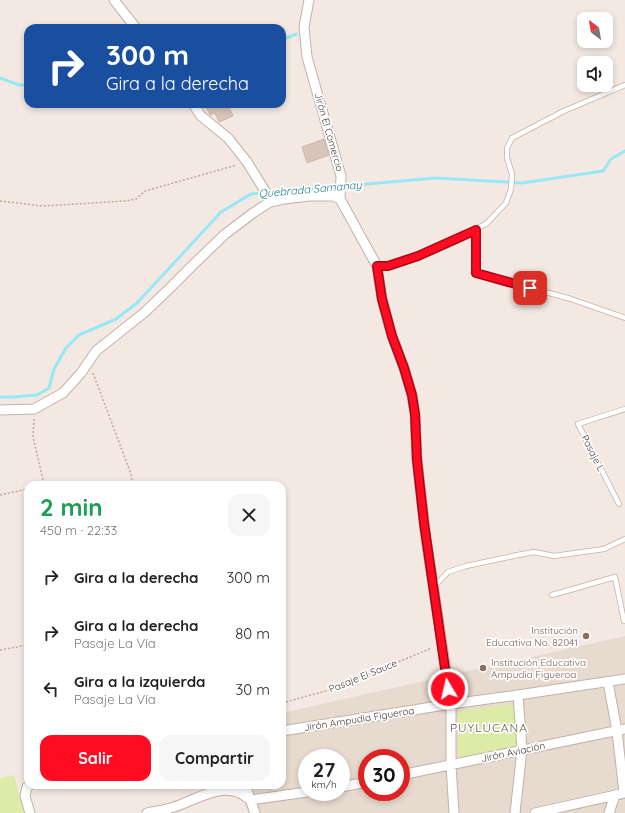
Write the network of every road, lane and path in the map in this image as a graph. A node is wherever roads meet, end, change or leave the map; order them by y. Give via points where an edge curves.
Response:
1 (114, 0) edge
2 (308, 0) edge
3 (133, 24) edge
4 (625, 85) edge
5 (196, 108) edge
6 (247, 162) junction
7 (268, 196) junction
8 (340, 196) junction
9 (0, 201) edge
10 (476, 230) junction
11 (377, 266) junction
12 (625, 318) edge
13 (88, 362) junction
14 (34, 409) junction
15 (625, 409) edge
16 (0, 410) edge
17 (42, 481) edge
18 (132, 481) edge
19 (24, 489) edge
20 (0, 495) edge
21 (619, 504) dead end
22 (625, 539) edge
23 (433, 588) junction
24 (552, 595) dead end
25 (625, 620) edge
26 (442, 644) junction
27 (24, 646) edge
28 (0, 650) edge
29 (625, 679) edge
30 (608, 682) junction
31 (518, 695) junction
32 (286, 701) edge
33 (451, 704) junction
34 (286, 730) edge
35 (621, 730) edge
36 (522, 750) junction
37 (451, 765) junction
38 (410, 773) edge
39 (27, 789) edge
40 (247, 789) edge
41 (298, 793) edge
42 (622, 793) edge
43 (251, 800) junction
44 (30, 813) edge
45 (147, 813) edge
46 (255, 813) edge
47 (454, 813) edge
48 (515, 813) edge
49 (535, 813) edge
50 (609, 813) edge

1 - 3 street
2 - 8 street, Jirón El Comercio via 304,27 307,58 341,176
4 - 10 lane via 564,111 512,138 507,148 512,174 511,189 506,203 486,224
5 - 6 street via 201,116 228,138
6 - 7 street
6 - 9 path via 145,191 136,199 130,200 43,206
7 - 8 street via 284,199
7 - 13 street via 253,213 224,235 145,312 96,351
8 - 11 street
10 - 11 lane via 418,256 388,266
10 - 12 lane via 476,273 571,299
11 - 23 street via 382,299 392,336 412,395 417,460
13 - 14 street via 63,393
13 - 18 path
14 - 16 street
14 - 17 path via 33,437
15 - 21 lane, Pasaje L via 578,424
19 - 20 path
22 - 23 lane via 604,549 554,556 534,552 466,566 448,572
23 - 26 street
24 - 25 lane via 616,577
26 - 32 path, Pasaje El Sauce via 333,689
26 - 33 street
27 - 28 path
29 - 30 street, Jirón Ampudia Figueroa
30 - 31 street, Jirón Ampudia Figueroa
30 - 35 street
31 - 33 street, Jirón Ampudia Figueroa
31 - 36 street
33 - 34 street, Jirón Ampudia Figueroa
33 - 37 street
35 - 36 street, Jirón Aviación
35 - 42 street
36 - 37 street, Jirón Aviación
36 - 48 street
37 - 38 street, Jirón Aviación
37 - 47 street
39 - 44 street via 25,796
40 - 43 street
41 - 43 street
42 - 49 street
42 - 50 street
43 - 45 street via 231,791 214,791 174,807
43 - 46 street

